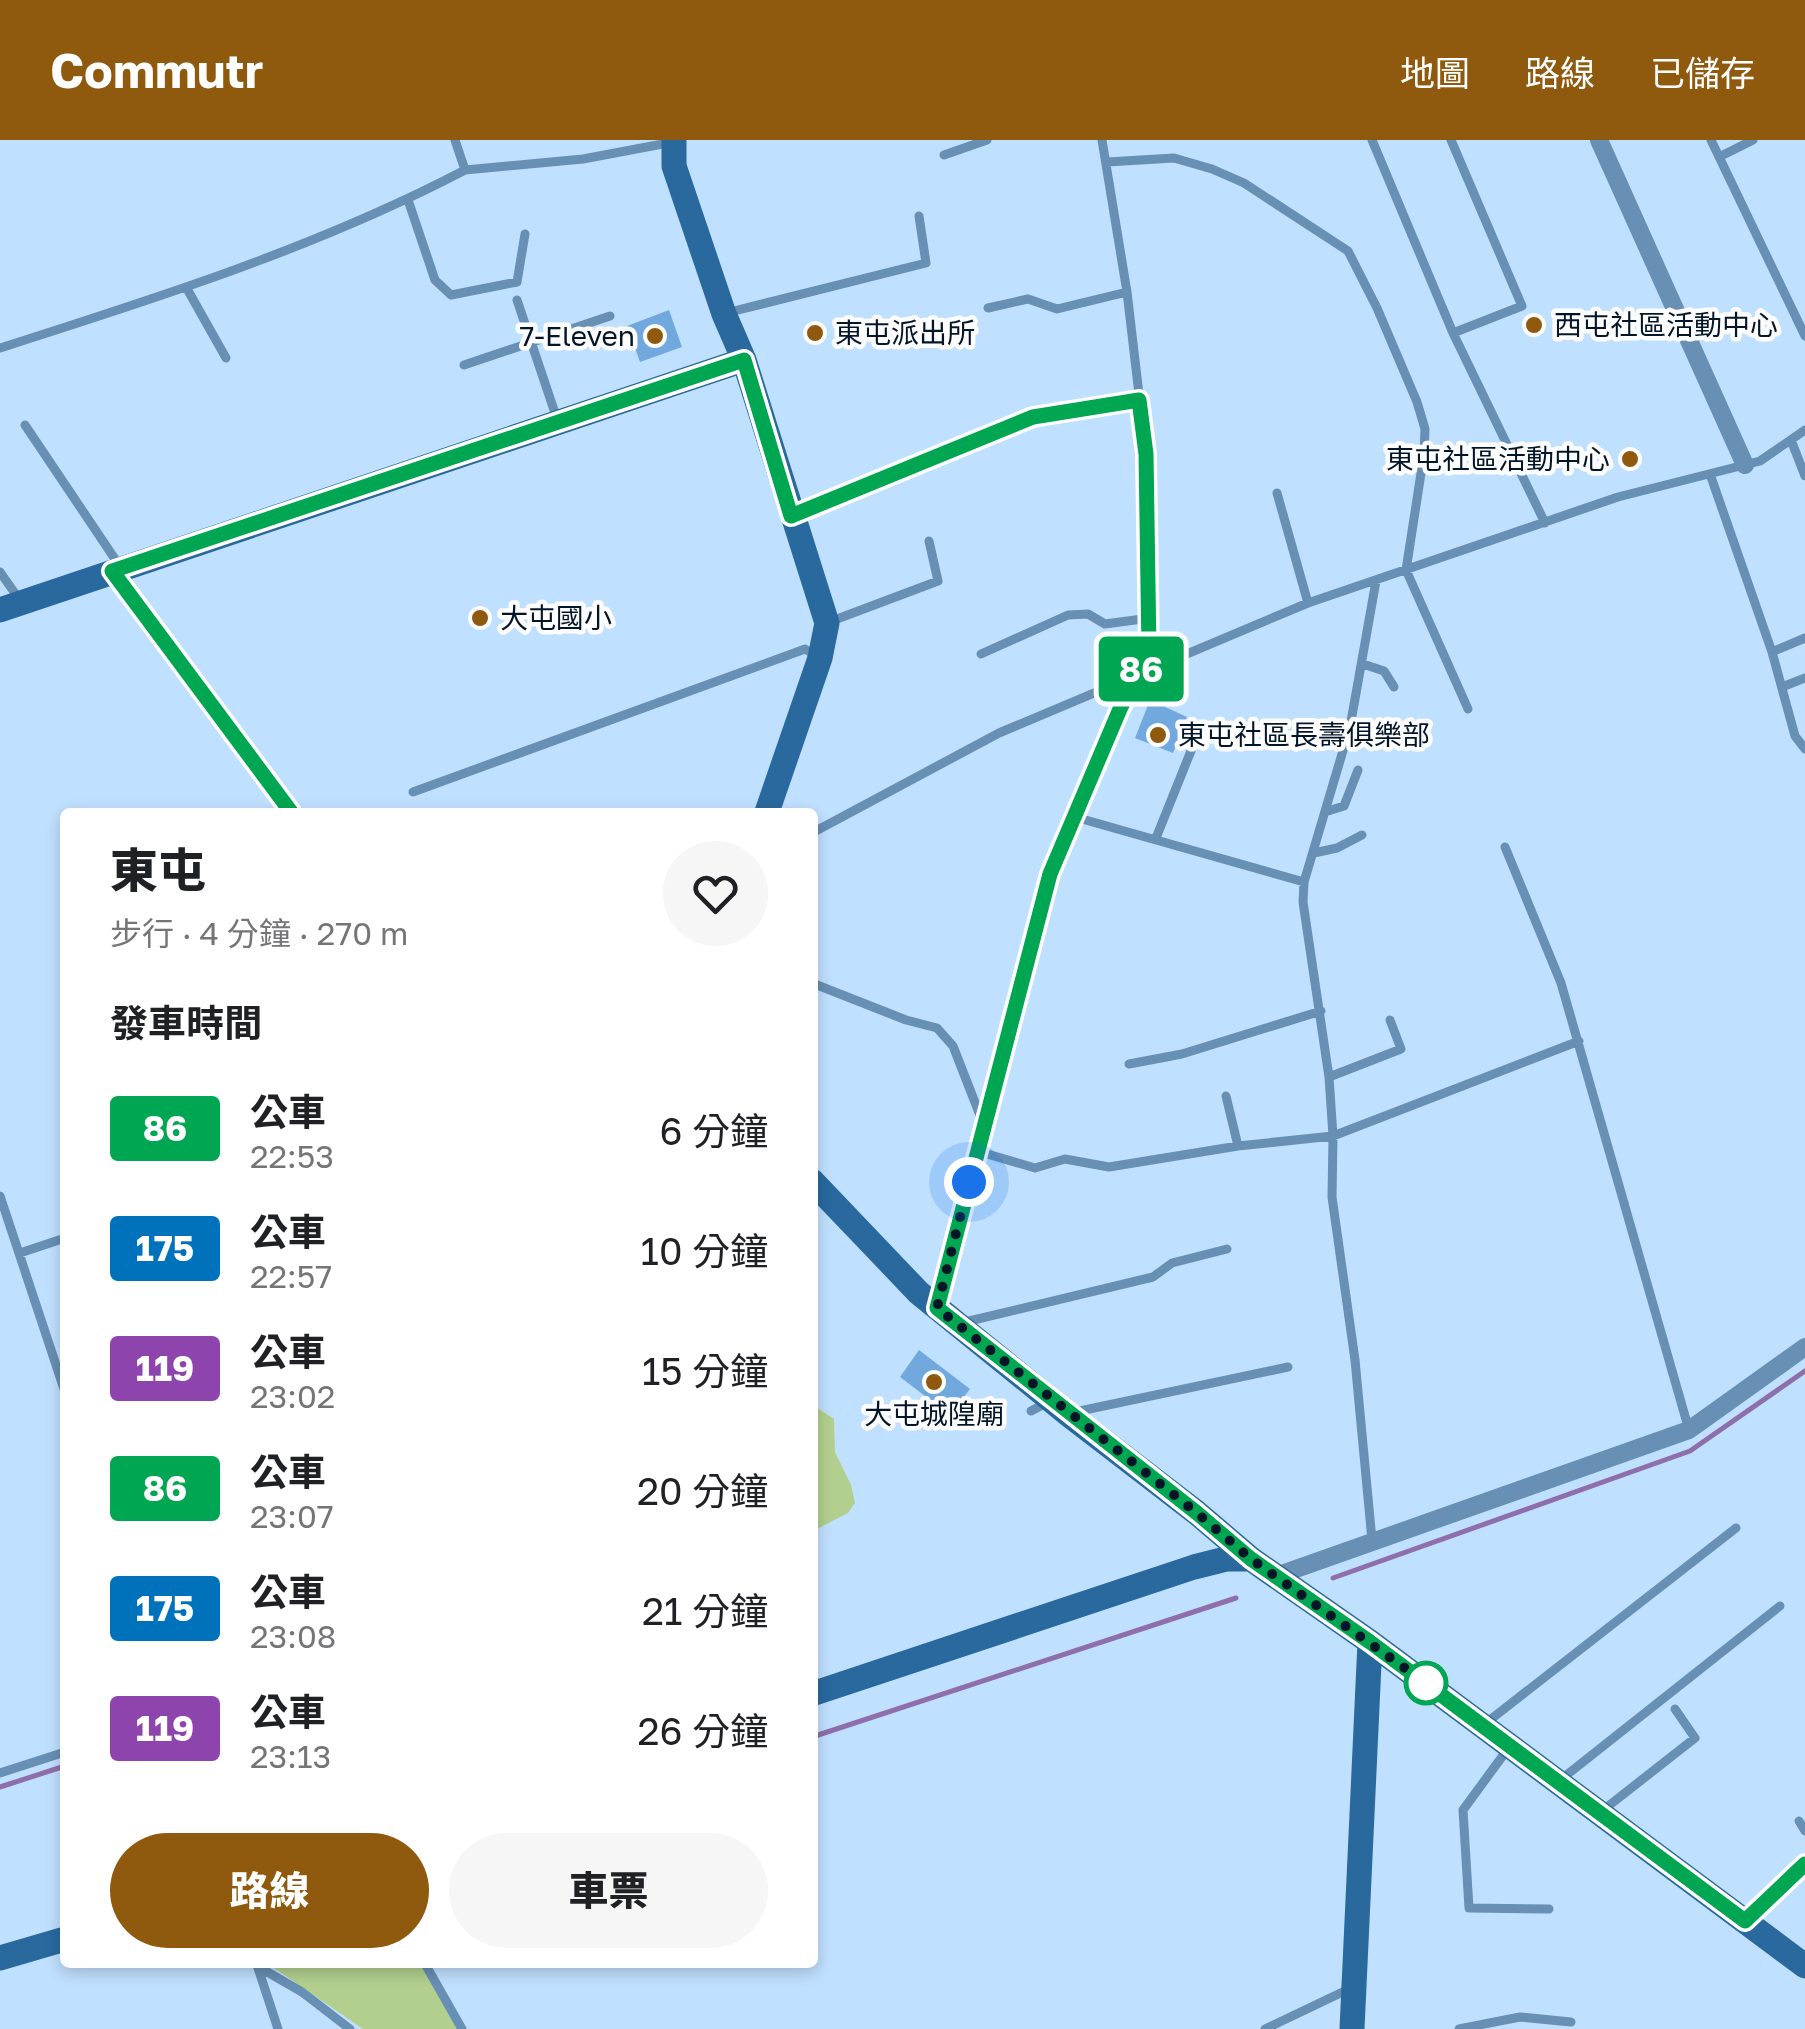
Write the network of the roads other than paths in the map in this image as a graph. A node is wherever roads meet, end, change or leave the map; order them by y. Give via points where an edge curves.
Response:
1 (455, 140) edge
2 (987, 140) edge
3 (1102, 140) edge
4 (1372, 140) edge
5 (1452, 140) edge
6 (1599, 140) edge
7 (1711, 140) edge
8 (1754, 140) edge
9 (673, 141) edge
10 (944, 155) dead end
11 (1719, 156) junction
12 (1107, 162) junction
13 (465, 170) junction
14 (408, 200) junction
15 (919, 216) dead end
16 (526, 234) dead end
17 (186, 288) junction
18 (1127, 292) junction
19 (517, 300) dead end
20 (988, 308) dead end
21 (724, 314) junction
22 (610, 316) dead end
23 (1452, 333) junction
24 (1805, 336) edge
25 (532, 343) junction
26 (0, 348) edge
27 (226, 358) dead end
28 (744, 360) junction
29 (464, 365) dead end
30 (1139, 400) junction
31 (558, 422) junction
32 (25, 425) dead end
33 (1805, 430) edge
34 (1791, 440) junction
35 (1744, 464) junction
36 (1710, 474) junction
37 (1805, 476) edge
38 (1277, 494) dead end
39 (791, 516) junction
40 (1544, 523) junction
41 (930, 541) dead end
42 (117, 570) junction
43 (1406, 570) junction
44 (0, 572) edge
45 (1376, 580) junction
46 (1308, 603) junction
47 (11, 606) edge
48 (1150, 618) junction
49 (826, 623) junction
50 (1805, 638) edge
51 (1772, 652) junction
52 (980, 654) dead end
53 (820, 658) junction
54 (1363, 664) junction
55 (1140, 672) junction
56 (1805, 678) edge
57 (1394, 687) dead end
58 (1782, 688) junction
59 (1468, 709) dead end
60 (1197, 736) dead end
61 (1805, 749) edge
62 (1358, 770) dead end
63 (412, 792) dead end
64 (288, 808) edge
65 (768, 808) edge
66 (1328, 811) junction
67 (1075, 818) junction
68 (818, 830) edge
69 (1362, 836) dead end
70 (1156, 838) junction
71 (1505, 847) dead end
72 (1314, 853) junction
73 (1304, 882) junction
74 (818, 985) edge
75 (1321, 1011) junction
76 (1390, 1020) dead end
77 (1579, 1041) junction
78 (1130, 1064) dead end
79 (1329, 1077) junction
80 (1226, 1096) dead end
81 (984, 1126) junction
82 (1333, 1136) junction
83 (1238, 1146) junction
84 (977, 1151) junction
85 (818, 1187) edge
86 (0, 1196) edge
87 (60, 1240) edge
88 (1227, 1249) dead end
89 (20, 1253) junction
90 (947, 1316) junction
91 (1805, 1347) edge
92 (1288, 1367) dead end
93 (60, 1377) edge
94 (1051, 1408) junction
95 (1689, 1430) junction
96 (1736, 1528) dead end
97 (1372, 1540) junction
98 (1251, 1559) junction
99 (1276, 1576) junction
100 (1780, 1606) dead end
101 (1370, 1642) junction
102 (818, 1692) edge
103 (1674, 1708) dead end
104 (1484, 1725) junction
105 (1511, 1745) junction
106 (60, 1754) edge
107 (0, 1773) edge
108 (1558, 1782) junction
109 (1600, 1812) junction
110 (1805, 1864) edge
111 (1549, 1909) dead end
112 (1745, 1921) junction
113 (60, 1940) edge
114 (0, 1958) edge
115 (1805, 1966) edge
116 (257, 1968) edge
117 (263, 1968) edge
118 (427, 1968) edge
119 (1354, 1987) junction
120 (1571, 2022) dead end
121 (1490, 2025) edge
122 (278, 2029) edge
123 (350, 2029) edge
124 (462, 2029) edge
125 (1265, 2029) edge
126 (1352, 2029) edge
127 (1459, 2029) edge

1 - 13 lane
2 - 10 lane
3 - 12 lane
4 - 23 lane
5 - 23 lane via 1522,306
6 - 35 street
7 - 11 lane
8 - 11 lane
9 - 13 lane via 583,160
9 - 21 street via 674,166
11 - 24 lane
12 - 18 lane
12 - 43 lane via 1174,158 1212,169 1348,250 1424,430
13 - 14 lane
14 - 16 lane via 435,280 452,295 517,282
14 - 17 lane
15 - 21 lane via 926,263
17 - 26 lane
17 - 27 lane
18 - 20 lane via 1058,308 1028,300
18 - 30 lane
19 - 25 lane
21 - 28 street
22 - 25 lane
23 - 40 lane
25 - 29 lane
25 - 31 lane
28 - 31 street
28 - 39 street
30 - 39 lane via 1033,417
30 - 48 lane
31 - 42 street
32 - 42 lane
33 - 34 lane
34 - 35 lane
34 - 37 lane
35 - 36 lane
36 - 40 lane
36 - 51 lane
38 - 46 lane
39 - 49 street
40 - 43 lane
41 - 49 lane via 938,580
42 - 47 street
42 - 64 lane
43 - 45 lane
43 - 59 lane
44 - 47 lane
45 - 46 lane
45 - 54 lane
46 - 55 lane
48 - 52 lane via 1104,624 1088,614 1068,616
48 - 55 lane via 1149,651
49 - 53 street
50 - 51 lane
51 - 58 lane
53 - 63 lane via 804,650
53 - 65 street
54 - 57 lane via 1384,671
54 - 66 lane
55 - 67 lane
55 - 68 lane via 999,733
56 - 58 lane
58 - 61 lane
60 - 70 lane
62 - 66 lane via 1344,806
66 - 72 lane
67 - 70 lane
67 - 81 lane via 1050,874
69 - 72 lane
70 - 73 lane
71 - 77 lane
72 - 73 lane
73 - 75 lane
74 - 81 lane via 937,1028 954,1046
75 - 78 lane
75 - 79 lane
76 - 79 lane via 1401,1049
77 - 82 lane
77 - 95 lane
79 - 82 lane
80 - 83 lane
81 - 84 lane
82 - 83 lane
82 - 97 lane via 1332,1197
83 - 84 lane via 1108,1168 1065,1159 1034,1168
84 - 90 lane
85 - 90 street
86 - 89 lane
87 - 89 lane
88 - 90 lane via 1172,1263 1153,1277
89 - 93 lane
90 - 94 street
91 - 95 street
92 - 94 lane
94 - 98 street
95 - 97 street
96 - 104 lane
97 - 99 street
98 - 99 street
98 - 102 street via 1194,1567
99 - 101 street
100 - 108 lane
101 - 104 street
101 - 119 street
103 - 109 lane via 1694,1738
104 - 105 street
105 - 108 street
105 - 111 lane via 1463,1810 1470,1908
106 - 107 lane
108 - 109 street
109 - 112 street
110 - 112 lane
112 - 115 street
113 - 114 street
116 - 122 lane
117 - 123 lane
118 - 124 lane
119 - 125 lane
119 - 126 street
120 - 121 lane via 1520,2017
121 - 127 lane

